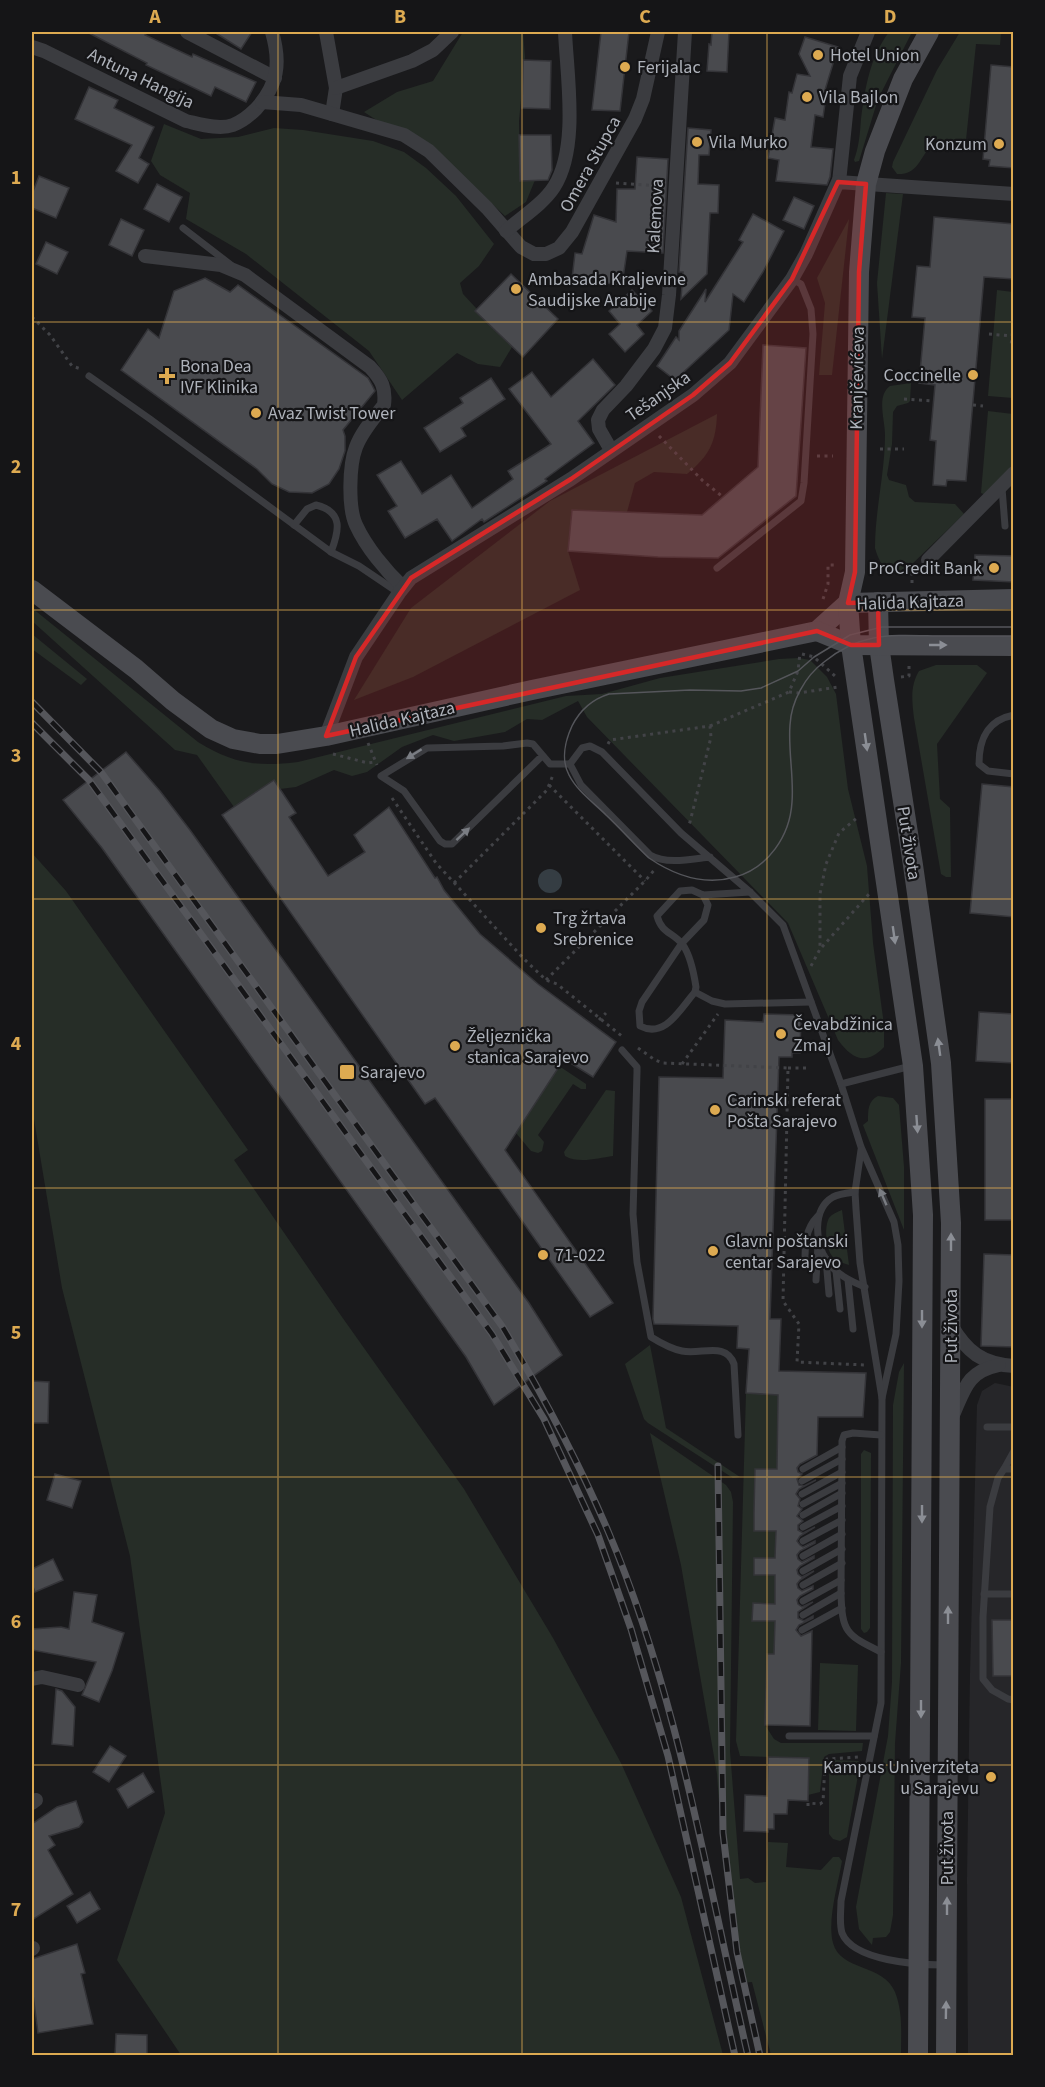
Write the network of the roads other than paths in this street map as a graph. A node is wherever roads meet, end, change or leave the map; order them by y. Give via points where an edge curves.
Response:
1 (187, 32) edge
2 (272, 32) edge
3 (326, 32) edge
4 (452, 32) edge
5 (565, 32) edge
6 (658, 32) edge
7 (685, 32) edge
8 (868, 32) edge
9 (929, 32) edge
10 (32, 47) edge
11 (275, 78) junction
12 (336, 88) junction
13 (262, 102) junction
14 (332, 114) junction
15 (838, 182) junction
16 (866, 184) junction
17 (1014, 194) edge
18 (183, 228) dead end
19 (506, 231) junction
20 (145, 256) dead end
21 (245, 275) junction
22 (792, 279) junction
23 (88, 376) road end
24 (611, 450) junction
25 (1014, 473) edge
26 (1002, 485) junction
27 (294, 525) junction
28 (1005, 526) dead end
29 (332, 552) junction
30 (928, 560) road end
31 (717, 568) dead end
32 (855, 572) junction
33 (32, 590) edge
34 (401, 590) junction
35 (1014, 599) edge
36 (878, 602) junction
37 (848, 603) junction
38 (810, 633) junction
39 (850, 645) junction
40 (879, 645) junction
41 (1014, 646) edge
42 (1014, 715) edge
43 (321, 737) junction
44 (542, 756) junction
45 (570, 764) junction
46 (1014, 774) edge
47 (711, 857) junction
48 (750, 892) junction
49 (702, 895) junction
50 (682, 943) junction
51 (694, 992) junction
52 (811, 1002) junction
53 (622, 1050) dead end
54 (913, 1066) junction
55 (841, 1084) junction
56 (861, 1147) junction
57 (855, 1192) junction
58 (819, 1214) junction
59 (819, 1240) junction
60 (826, 1260) junction
61 (805, 1266) dead end
62 (836, 1271) junction
63 (816, 1280) dead end
64 (848, 1280) junction
65 (865, 1287) junction
66 (829, 1294) dead end
67 (840, 1309) dead end
68 (951, 1325) junction
69 (852, 1329) dead end
70 (999, 1365) junction
71 (1014, 1366) edge
72 (882, 1398) junction
73 (949, 1426) junction
74 (987, 1427) dead end
75 (1014, 1427) edge
76 (738, 1435) dead end
77 (881, 1435) junction
78 (842, 1447) junction
79 (1014, 1451) edge
80 (842, 1459) junction
81 (803, 1468) dead end
82 (1004, 1469) junction
83 (1014, 1469) edge
84 (842, 1472) junction
85 (802, 1481) dead end
86 (842, 1483) junction
87 (842, 1493) junction
88 (802, 1494) dead end
89 (803, 1504) dead end
90 (842, 1506) junction
91 (803, 1515) dead end
92 (842, 1520) junction
93 (803, 1527) dead end
94 (842, 1534) junction
95 (803, 1541) dead end
96 (842, 1549) junction
97 (803, 1556) dead end
98 (842, 1563) junction
99 (803, 1571) dead end
100 (842, 1580) junction
101 (803, 1585) dead end
102 (841, 1593) junction
103 (984, 1594) junction
104 (1014, 1594) edge
105 (803, 1601) dead end
106 (842, 1608) junction
107 (803, 1615) dead end
108 (802, 1630) dead end
109 (881, 1652) junction
110 (32, 1679) edge
111 (78, 1685) dead end
112 (1014, 1700) edge
113 (789, 1736) dead end
114 (874, 1736) junction
115 (920, 1965) junction
116 (947, 1965) junction
117 (918, 2055) edge
118 (946, 2055) edge

1 - 11 street
2 - 11 street, Antuna Hangija via 276,46
3 - 12 street
4 - 12 street via 433,50 412,61
5 - 19 street, Omera Stupca via 568,137 564,162 554,187
6 - 19 street, Omera Stupca via 643,99 622,145 572,232 559,248 534,254 521,248
7 - 24 street, Kalemova via 665,328 654,349 598,420
8 - 15 street, Tešanjska via 850,75
9 - 16 street, Kranjčevićeva via 903,79
10 - 13 street, Antuna Hangija via 186,121 231,126 249,116
11 - 13 street, Antuna Hangija
12 - 14 street
13 - 14 street, Omera Stupca via 301,105
14 - 19 street, Omera Stupca via 404,135 424,148
15 - 16 street
15 - 22 street, Tešanjska
16 - 17 street
16 - 32 street, Kranjčevićeva via 859,272
18 - 21 lane
20 - 21 street via 221,265
21 - 34 street via 370,367 384,385 384,405 355,448 351,495 355,524
22 - 24 street, Tešanjska via 730,363 693,395
22 - 31 lane via 801,284 807,295 813,334 801,501
23 - 27 lane
24 - 34 street, Tešanjska via 411,578
25 - 26 street
26 - 28 lane
26 - 30 street
27 - 29 lane
27 - 29 lane via 307,509 316,506 330,511 338,532
29 - 34 lane
32 - 36 street
32 - 37 street, Kranjčevićeva
33 - 43 street, Halida Kajtaza via 211,729 233,739 260,744
34 - 43 street, Tešanjska via 356,657
35 - 36 street, Halida Kajtaza
36 - 37 street, Halida Kajtaza
36 - 40 street, Put života
37 - 38 street, Halida Kajtaza
37 - 39 street, Put života
38 - 39 street
38 - 43 street, Halida Kajtaza
39 - 40 street
39 -> 54 street, Put života
40 -> 41 street
68 -> 40 street, Put života via 951,1223 941,1063
42 - 46 lane via 1000,718 988,729 979,753 979,764 988,771
44 -> 44 lane via 533,744 527,743 422,749 381,776 405,791 440,841 452,844
44 - 45 lane via 547,762
45 - 47 lane via 581,785 656,859
45 - 47 lane via 582,748 590,746 602,752 681,833
47 - 48 lane
48 - 49 lane
48 - 52 lane via 783,925
49 - 50 lane via 707,912 704,920
49 - 50 lane via 692,890 680,891 657,916 663,930
50 - 51 lane via 695,980
50 - 51 lane via 642,1002 640,1026 652,1031 664,1028
51 - 52 lane via 725,1004
52 - 55 lane
53 - 76 lane via 637,1067 633,1214 651,1337 682,1351 724,1351 731,1356
54 - 55 lane
54 -> 115 street, Put života via 923,1215
55 - 56 lane
56 - 57 lane
72 -> 56 lane via 896,1334 898,1245 894,1222
57 - 58 lane via 826,1202
57 - 65 lane
58 - 59 lane
58 - 61 lane via 806,1239
59 - 60 lane
59 - 63 lane
60 - 62 lane
60 - 66 lane
62 - 64 lane
62 - 67 lane
64 - 65 lane
64 - 69 lane
65 - 72 lane
68 - 70 street via 963,1345
68 - 73 street, Put života
70 - 71 street
70 - 73 street via 984,1368 966,1385
72 - 77 lane
116 -> 73 street, Put života
74 - 75 lane
77 - 78 lane via 844,1435
77 - 109 lane
78 - 80 lane
78 - 81 lane
79 - 82 lane
80 - 84 lane
80 - 85 lane
82 - 83 lane
82 - 103 lane via 990,1507
84 - 86 lane
84 - 88 lane
86 - 87 lane
86 - 89 lane
87 - 90 lane
87 - 91 lane
90 - 92 lane
90 - 93 lane
92 - 94 lane
92 - 95 lane
94 - 96 lane
94 - 97 lane
96 - 98 lane
96 - 99 lane
98 - 100 lane
98 - 101 lane
100 - 102 lane
100 - 105 lane
102 - 106 lane
102 - 107 lane
103 - 104 lane
103 - 112 lane via 983,1679 992,1690
106 - 108 lane
106 - 109 lane via 847,1631
109 - 114 lane via 881,1703
110 - 111 street via 42,1677
113 - 114 lane
114 - 115 lane via 841,1901 842,1933 860,1951
115 - 116 lane
115 - 117 street, Put života
118 -> 116 street, Put života

